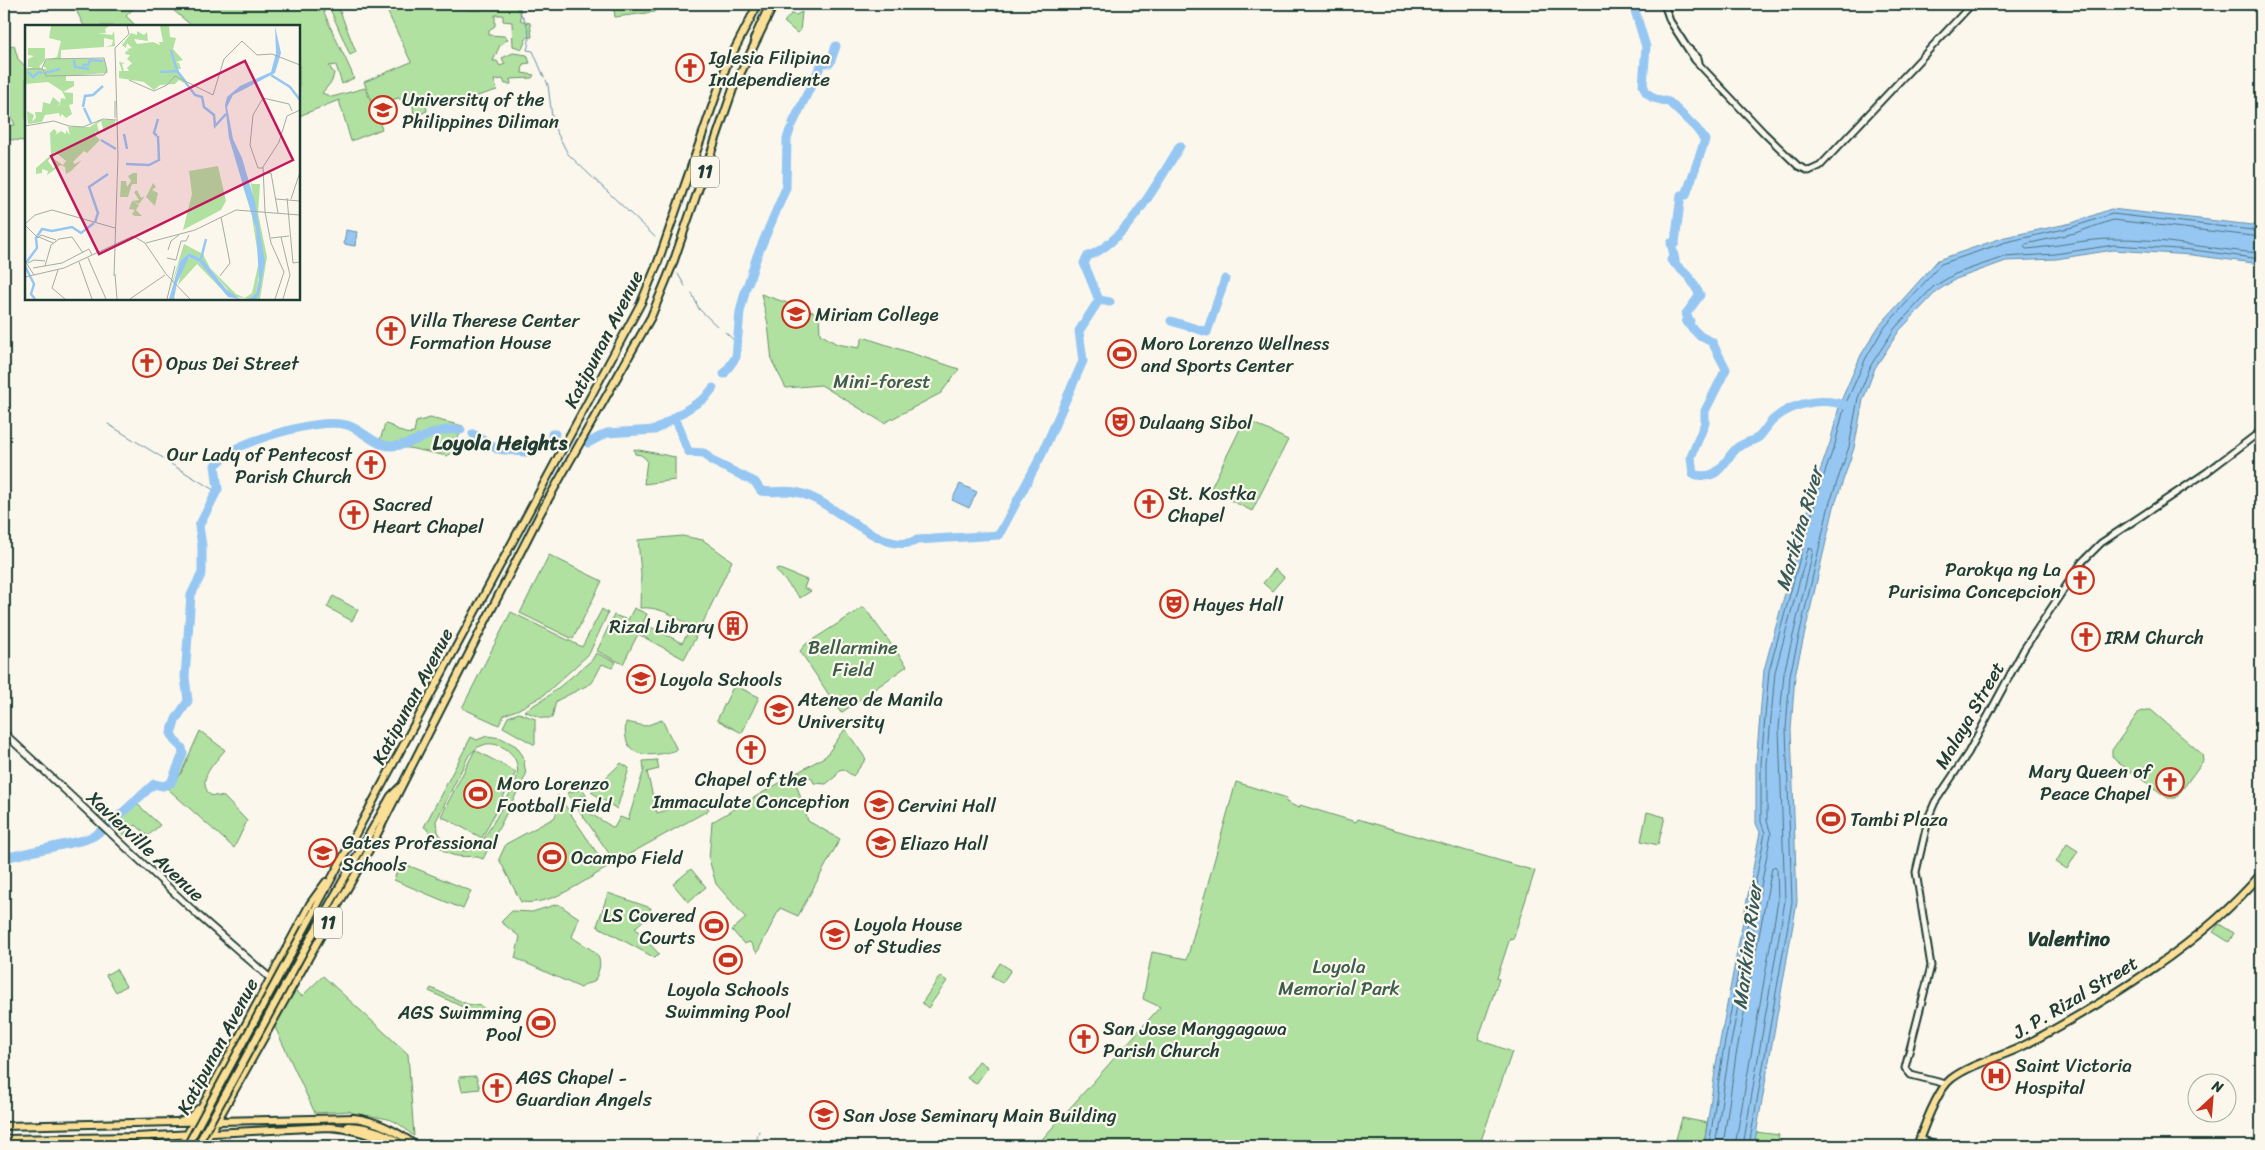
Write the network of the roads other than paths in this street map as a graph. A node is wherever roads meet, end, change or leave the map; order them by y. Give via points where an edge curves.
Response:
1 (758, 4) edge
2 (770, 4) edge
3 (774, 4) edge
4 (1664, 4) edge
5 (1972, 4) edge
6 (752, 47) junction
7 (2261, 431) edge
8 (4, 732) edge
9 (400, 787) junction
10 (343, 859) junction
11 (2261, 874) edge
12 (270, 978) junction
13 (232, 1047) junction
14 (252, 1057) junction
15 (220, 1070) junction
16 (240, 1080) junction
17 (1946, 1084) junction
18 (202, 1104) junction
19 (193, 1122) junction
20 (217, 1122) junction
21 (171, 1123) junction
22 (4, 1126) edge
23 (342, 1128) junction
24 (224, 1132) junction
25 (210, 1133) junction
26 (187, 1134) junction
27 (135, 1136) junction
28 (4, 1139) edge
29 (1920, 1139) junction
30 (157, 1146) edge
31 (181, 1146) edge
32 (187, 1146) edge
33 (197, 1146) edge
34 (204, 1146) edge
35 (394, 1146) edge
36 (404, 1146) edge
37 (416, 1146) edge
38 (1917, 1146) edge
39 (1937, 1146) edge

1 - 10 main road, Katipunan Avenue / 11 via 727,64 641,303
2 - 6 main road via 756,29
3 - 6 main road, Katipunan Avenue / 11
4 - 5 street via 1672,26 1690,53 1798,166 1812,171
6 - 9 main road, Katipunan Avenue / 11 via 733,89 652,317 541,512
7 - 17 street, Malaya Street via 2207,472 2101,543 2082,562 2024,649 1968,753 1932,808 1916,880 1931,966 1905,1068 1911,1075
8 - 12 main road, Xavierville Avenue via 199,916
9 - 14 main road, Katipunan Avenue / 11 via 370,847
9 - 33 main road, Katipunan Avenue / 11, bridge via 391,796 314,932
10 - 12 main road, Katipunan Avenue / 11 via 310,904
10 - 32 main road, Katipunan Avenue / 11, bridge
11 - 17 main road, J. P. Rizal Street via 2217,919 2139,977 2025,1046 1959,1074
12 - 13 main road, Katipunan Avenue / 11
13 - 14 main road via 234,1056 239,1060
13 - 15 main road, Katipunan Avenue / 11
14 - 16 main road, Katipunan Avenue / 11
15 - 16 main road
15 - 18 main road, Katipunan Avenue / 11
16 - 20 main road, Katipunan Avenue / 11
17 - 29 main road
18 - 19 main road, Katipunan Avenue / 11
18 - 21 main road via 186,1119
19 - 20 main road
19 - 21 main road
19 - 26 main road, Katipunan Avenue / 11
20 - 25 main road, Katipunan Avenue / 11
20 - 37 main road via 354,1118 390,1129
21 - 22 main road
23 - 24 main road
23 - 35 main road via 380,1138
23 - 36 main road via 367,1128 381,1132
24 - 25 main road
24 - 34 main road
25 - 26 main road
25 - 34 main road, Katipunan Avenue / 11
26 - 27 main road
26 - 31 main road, Katipunan Avenue / 11
27 - 28 main road
27 - 30 main road
29 - 38 main road
29 - 39 street

